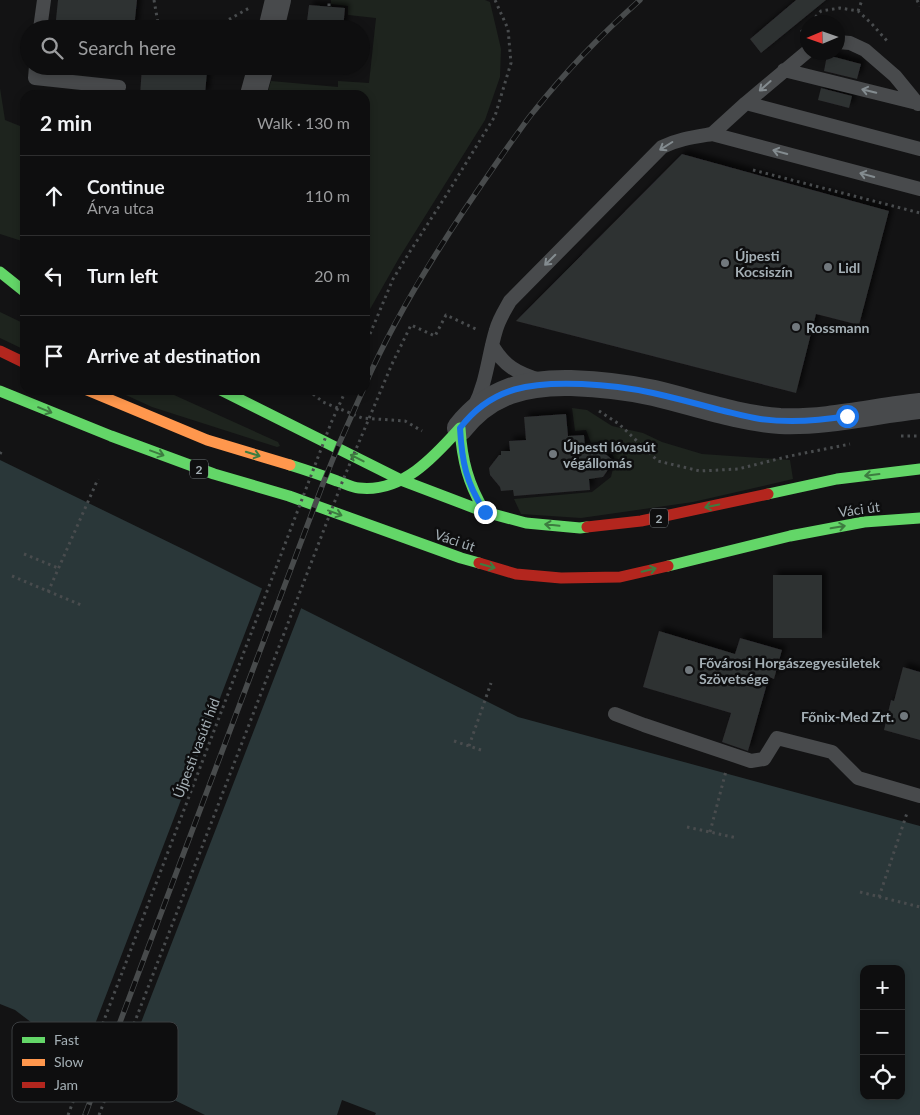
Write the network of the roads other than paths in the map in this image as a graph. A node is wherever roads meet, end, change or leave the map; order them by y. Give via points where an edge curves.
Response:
1 (44, 0) edge
2 (266, 3) edge
3 (41, 20) edge
4 (269, 20) edge
5 (845, 43) edge
6 (800, 57) edge
7 (784, 70) junction
8 (35, 75) edge
9 (259, 75) edge
10 (119, 87) dead end
11 (254, 90) edge
12 (746, 103) junction
13 (918, 105) edge
14 (712, 134) junction
15 (920, 149) edge
16 (920, 189) edge
17 (0, 272) edge
18 (20, 288) edge
19 (8, 294) dead end
20 (20, 298) edge
21 (492, 345) junction
22 (0, 351) edge
23 (20, 361) edge
24 (554, 383) junction
25 (0, 391) edge
26 (99, 395) edge
27 (231, 395) edge
28 (920, 406) edge
29 (458, 429) junction
30 (207, 440) junction
31 (240, 462) dead end
32 (920, 470) edge
33 (256, 473) dead end
34 (401, 480) junction
35 (289, 496) junction
36 (485, 512) junction
37 (920, 518) edge
38 (615, 714) dead end
39 (915, 800) edge

1 - 3 lane
2 - 4 street
5 - 13 lane via 865,50 895,76
6 - 7 lane
7 -> 12 lane
13 -> 7 lane
8 - 10 lane via 35,78
9 - 11 street
12 - 14 lane
12 - 15 lane
16 -> 14 lane
14 -> 21 lane via 684,138 662,147 510,301
17 - 18 main road
19 - 20 main road
21 - 24 lane via 498,356 516,371
21 - 29 lane via 482,390
22 - 23 main road
24 - 28 street via 629,388 774,420 826,420
24 - 29 street via 508,391 494,398
25 -> 35 main road, Váci út / 2 via 214,474
26 - 30 main road
34 -> 27 main road, 2
29 - 34 main road via 428,462
29 - 36 main road via 466,473
30 - 31 main road
30 -> 34 main road via 357,488 375,490
32 -> 36 main road, 2 via 837,479 642,521 580,528 526,522
33 - 35 main road
34 - 36 main road, 2
35 -> 37 main road, Váci út / 2 via 461,558 516,574 561,578 620,577 790,536 864,522
38 - 39 lane via 751,761 764,760 777,738 832,752 858,778

